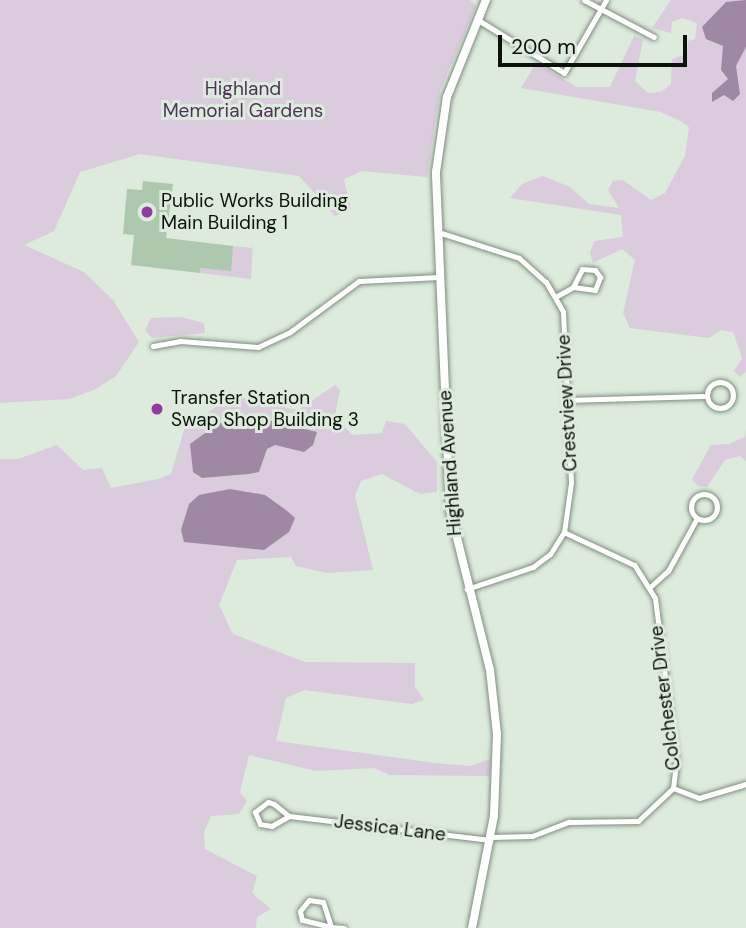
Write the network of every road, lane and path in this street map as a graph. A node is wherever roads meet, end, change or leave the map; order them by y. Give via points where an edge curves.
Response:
1 (486, 0) edge
2 (584, 0) edge
3 (606, 0) edge
4 (601, 9) junction
5 (477, 20) junction
6 (654, 37) dead end
7 (438, 232) junction
8 (439, 277) junction
9 (573, 287) junction
10 (557, 296) junction
11 (153, 346) dead end
12 (703, 396) junction
13 (567, 400) junction
14 (697, 519) junction
15 (564, 532) junction
16 (650, 587) junction
17 (467, 589) junction
18 (746, 784) edge
19 (673, 788) junction
20 (289, 816) junction
21 (491, 838) junction
22 (331, 927) edge
23 (344, 928) edge
24 (472, 928) edge

1 - 5 street, Highland Avenue
2 - 4 street
3 - 4 street
4 - 5 street via 564,74
4 - 6 street
5 - 7 street, Highland Avenue via 440,126
7 - 8 street, Highland Avenue
7 - 10 street via 519,258
8 - 11 street via 359,281 290,332 258,347 180,341
8 - 17 street, Highland Avenue via 450,509
9 - 9 street via 582,269 596,270 600,277 595,290
9 - 10 street
10 - 13 street, Crestview Drive
12 - 12 street via 721,407 734,397 720,382
12 - 13 street
13 - 15 street, Crestview Drive via 571,504
14 - 14 street via 716,513 710,495 693,498 690,507
14 - 16 street via 668,571
15 - 16 street via 617,554
15 - 17 street, Crestview Drive via 550,554 533,567
16 - 19 street, Colchester Drive via 676,762
17 - 21 street, Highland Avenue via 496,710
18 - 19 street via 699,798
19 - 21 street, Colchester Drive via 638,821 569,822
20 - 20 street, Jessica Lane via 268,802 255,811 266,826
20 - 21 street, Jessica Lane
21 - 24 street, Highland Avenue
22 - 22 street via 323,902 304,904 302,920
22 - 23 street

